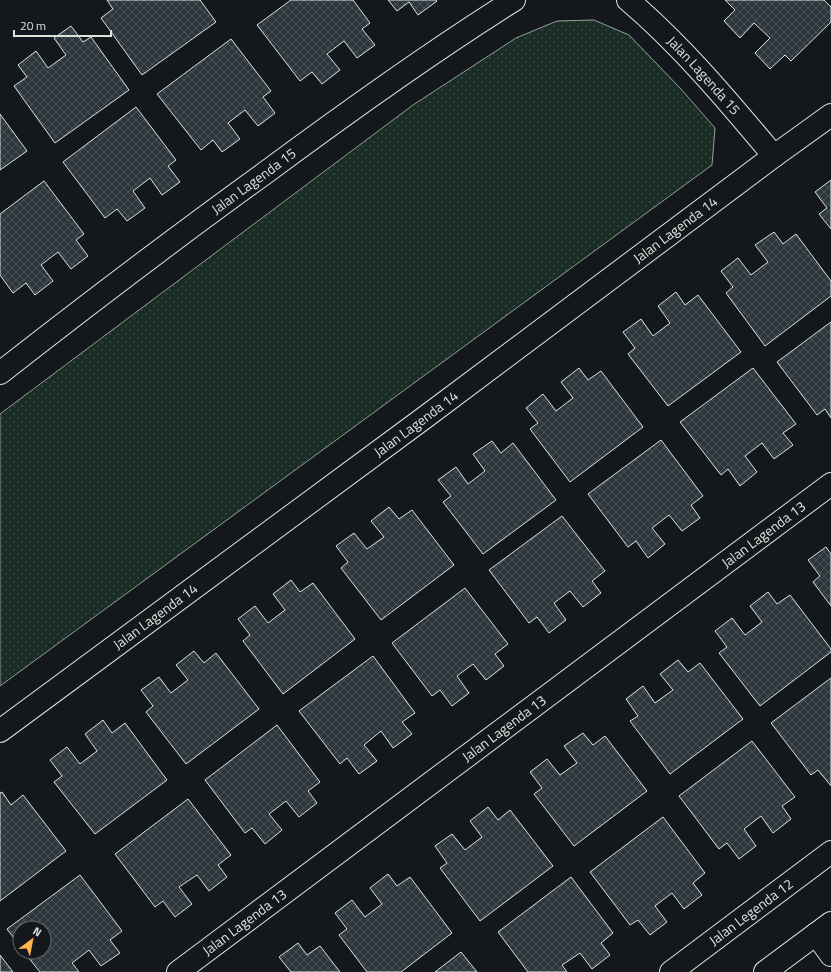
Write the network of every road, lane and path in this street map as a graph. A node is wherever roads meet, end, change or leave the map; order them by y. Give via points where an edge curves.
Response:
1 (514, 0) edge
2 (628, 0) edge
3 (831, 115) edge
4 (774, 156) junction
5 (0, 373) edge
6 (831, 484) edge
7 (0, 731) edge
8 (831, 852) edge
9 (824, 928) edge
10 (831, 955) edge
11 (178, 972) edge
12 (671, 972) edge
13 (765, 972) edge

1 - 5 street, Jalan Lagenda 15 via 464,31 316,135 131,271
2 - 4 street, Jalan Lagenda 15 via 697,65
3 - 4 street, Jalan Lagenda 14
4 - 7 street, Jalan Lagenda 14
6 - 11 street, Jalan Lagenda 13
8 - 12 street, Jalan Legenda 12
9 - 10 street
9 - 13 street

